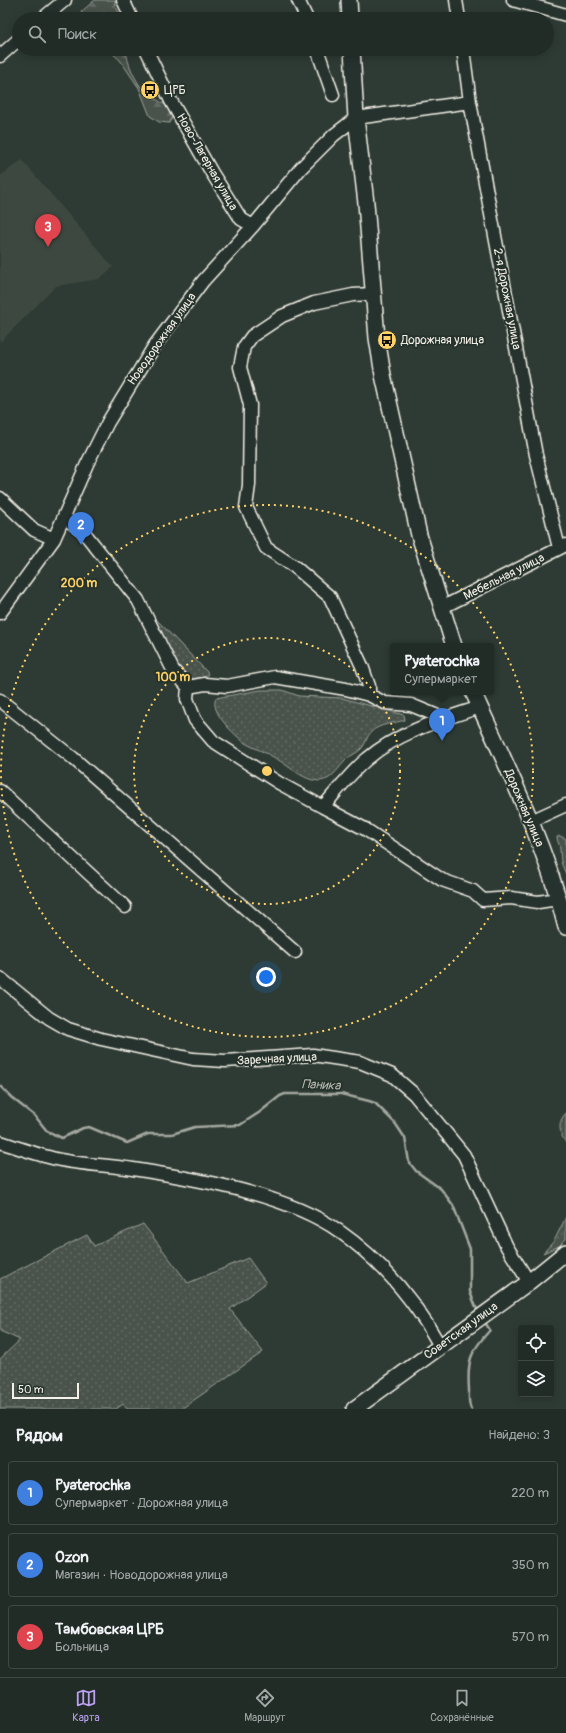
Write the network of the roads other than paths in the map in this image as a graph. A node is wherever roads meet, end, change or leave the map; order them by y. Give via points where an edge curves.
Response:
1 (65, 0) edge
2 (123, 0) edge
3 (298, 0) edge
4 (349, 0) edge
5 (456, 0) edge
6 (513, 0) edge
7 (50, 12) edge
8 (129, 12) edge
9 (304, 12) edge
10 (350, 12) edge
11 (458, 12) edge
12 (566, 15) edge
13 (12, 46) edge
14 (0, 56) edge
15 (150, 56) edge
16 (319, 56) edge
17 (352, 56) edge
18 (464, 56) edge
19 (333, 96) dead end
20 (470, 102) junction
21 (356, 118) junction
22 (253, 226) junction
23 (373, 294) junction
24 (0, 498) edge
25 (65, 518) junction
26 (54, 539) junction
27 (563, 546) edge
28 (441, 608) junction
29 (0, 613) edge
30 (453, 643) edge
31 (188, 687) junction
32 (369, 695) junction
33 (474, 695) edge
34 (0, 700) edge
35 (480, 708) junction
36 (445, 719) junction
37 (0, 791) edge
38 (566, 805) edge
39 (323, 807) junction
40 (531, 821) junction
41 (558, 899) junction
42 (124, 906) dead end
43 (566, 927) edge
44 (295, 952) dead end
45 (0, 978) edge
46 (0, 1142) edge
47 (566, 1252) edge
48 (529, 1282) junction
49 (440, 1346) junction
50 (354, 1409) edge

1 - 7 street
2 - 8 street
3 - 9 street
4 - 10 main road
5 - 11 street
6 - 12 street
13 - 14 street
15 - 22 street, Ново-Лагерная улица via 212,173 241,219
16 - 19 street
17 - 21 main road
18 - 20 street, 2-я Дорожная улица
20 - 21 street via 386,116
20 - 27 street, 2-я Дорожная улица via 536,455
21 - 22 street, Новодорожная улица via 334,135 301,168
21 - 23 main road
22 - 25 street, Новодорожная улица via 203,281 134,376 87,464
23 - 28 main road via 394,429 419,535
23 - 32 street via 314,302 282,316 252,336 244,347 240,367 250,405 249,485 246,507 266,548 295,567 330,597 362,666 369,686
24 - 26 street via 34,530
25 - 26 street, Новодорожная улица
25 - 31 street via 82,530 138,600 173,670
26 - 29 street, Новодорожная улица
27 - 28 street, Мебельная улица
28 - 30 main road
31 - 32 street via 205,684 227,686 275,677
31 - 39 street via 187,699 195,720 213,741 279,783
32 - 36 street via 385,703 411,705
33 - 35 main road, Дорожная улица
34 - 44 street via 73,758
35 - 36 street
35 - 40 main road, Дорожная улица
36 - 39 street via 402,736 376,752 356,769
37 - 42 street
38 - 40 street
39 - 41 street via 365,829 442,880 473,891 483,900 511,898 538,902
40 - 41 main road, Дорожная улица
41 - 43 main road, Дорожная улица
45 - 48 street, Заречная улица via 49,1018 68,1029 101,1039 193,1059 225,1061 313,1055 360,1062 392,1075 414,1094 464,1155 507,1247
46 - 49 street via 60,1160 131,1169 232,1188 262,1196 314,1216 340,1231 384,1270 421,1314
47 - 48 main road, Советская улица
48 - 49 main road, Советская улица
49 - 50 main road, Советская улица

